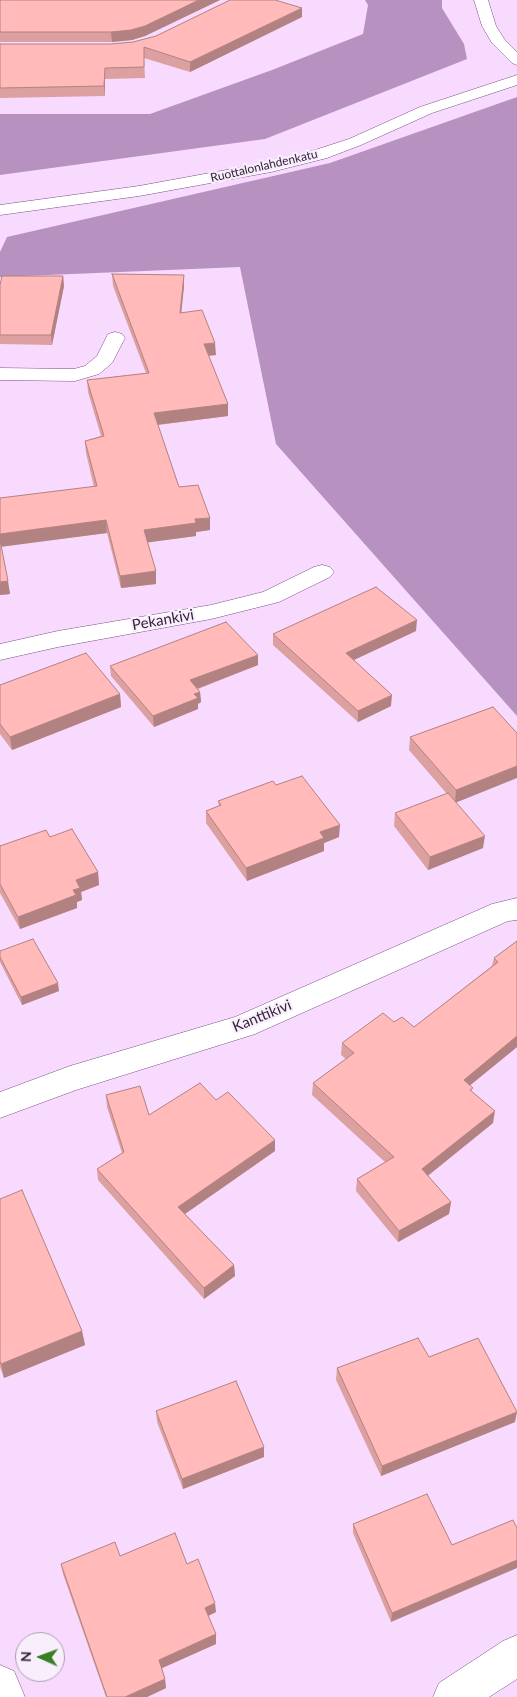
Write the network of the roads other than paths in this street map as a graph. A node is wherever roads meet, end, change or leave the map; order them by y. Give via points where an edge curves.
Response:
1 (481, 0) edge
2 (517, 60) edge
3 (517, 80) edge
4 (0, 210) edge
5 (115, 338) dead end
6 (0, 374) edge
7 (322, 572) dead end
8 (0, 652) edge
9 (517, 909) edge
10 (0, 1105) edge
11 (517, 1655) edge
12 (0, 1685) edge
13 (5, 1697) edge
14 (453, 1697) edge

1 - 2 street via 489,26 499,43
3 - 4 street, Ruottalonlahdenkatu via 426,110 355,142 271,167 139,191
5 - 6 street via 105,360 92,370 75,375
7 - 8 street, Pekankivi via 271,597 211,612
9 - 10 street, Kanttikivi via 502,912 244,1026 70,1079
11 - 14 street
12 - 13 street

